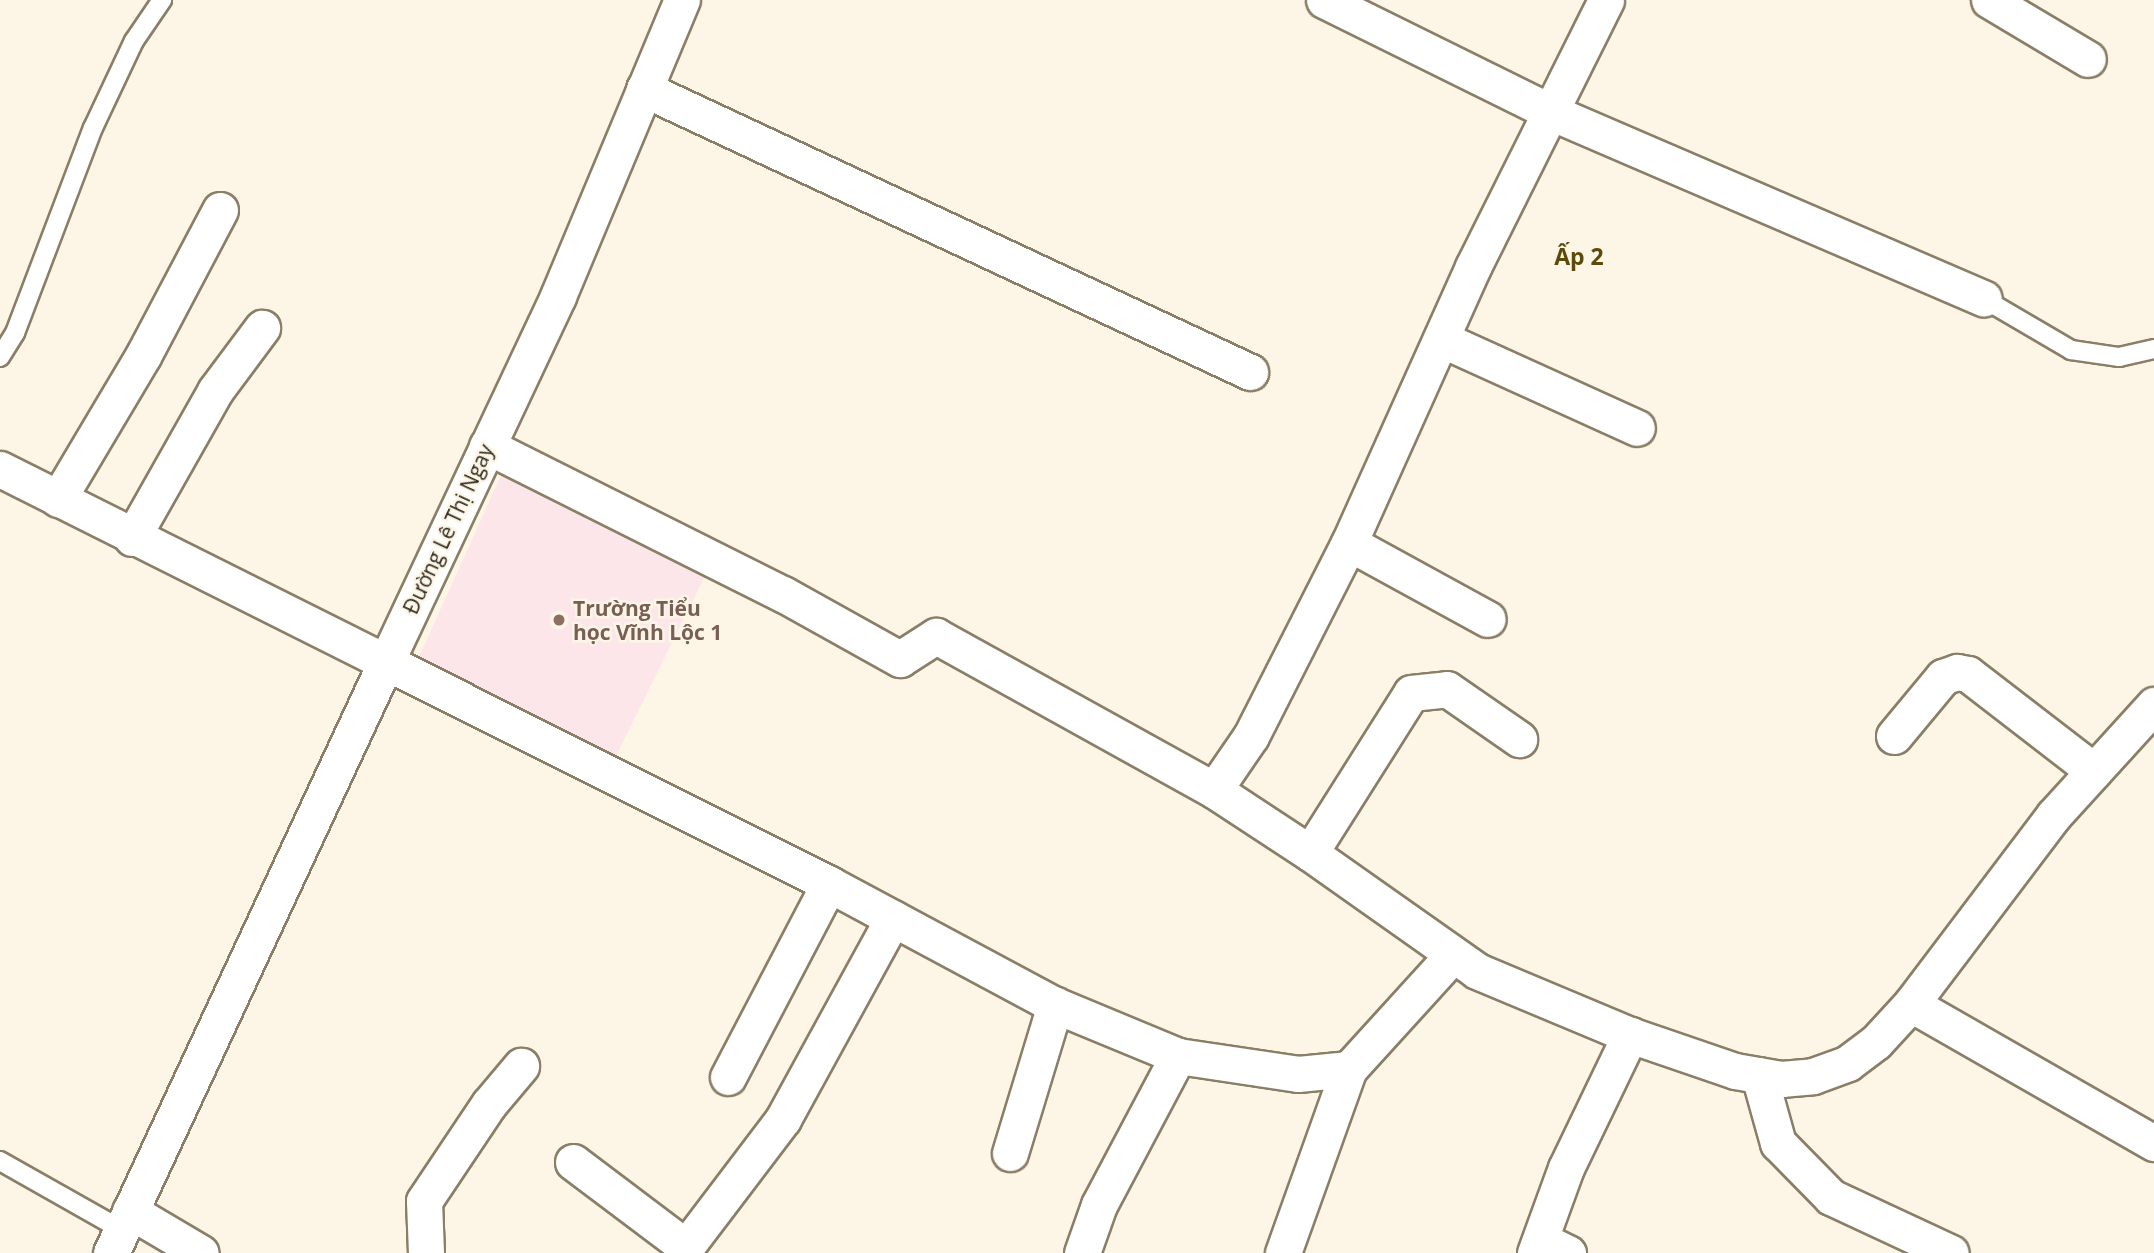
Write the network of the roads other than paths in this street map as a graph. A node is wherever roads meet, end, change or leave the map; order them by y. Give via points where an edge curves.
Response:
1 (162, 0) edge
2 (682, 0) edge
3 (1324, 0) edge
4 (1606, 0) edge
5 (1989, 0) edge
6 (2088, 60) dead end
7 (644, 89) junction
8 (1553, 113) junction
9 (220, 210) dead end
10 (1984, 299) joint
11 (262, 328) dead end
12 (1441, 339) junction
13 (2154, 349) edge
14 (0, 357) edge
15 (1250, 372) dead end
16 (1637, 428) dead end
17 (487, 446) junction
18 (0, 469) edge
19 (58, 499) junction
20 (131, 538) junction
21 (1349, 543) junction
22 (1488, 619) dead end
23 (386, 662) junction
24 (2153, 709) edge
25 (1894, 736) dead end
26 (1519, 738) dead end
27 (2094, 771) junction
28 (1214, 790) junction
29 (1310, 853) junction
30 (829, 884) junction
31 (894, 918) junction
32 (1451, 957) junction
33 (1911, 1004) junction
34 (1055, 1005) junction
35 (1630, 1035) junction
36 (1178, 1056) junction
37 (521, 1066) dead end
38 (1349, 1069) junction
39 (1759, 1075) junction
40 (728, 1077) dead end
41 (2154, 1143) edge
42 (1010, 1153) dead end
43 (0, 1161) edge
44 (573, 1162) dead end
45 (121, 1231) edge
46 (1549, 1249) edge
47 (201, 1253) edge
48 (425, 1253) edge
49 (1082, 1253) edge
50 (1283, 1253) edge
51 (1951, 1253) edge

1 - 14 lane via 134,41 93,128 15,333
2 - 7 street, Đường Lê Thị Ngay
3 - 8 street
4 - 8 street
5 - 6 street
7 - 15 street
7 - 17 street, Đường Lê Thị Ngay via 558,296
8 - 10 street
8 - 12 street
9 - 19 street via 143,356
10 - 13 lane via 2071,350 2119,357
11 - 20 street via 215,391
12 - 16 street
12 - 21 street
17 - 23 street, Đường Lê Thị Ngay
17 - 28 street via 783,594 900,659 936,636
18 - 19 street
19 - 20 street
20 - 23 street
21 - 22 street
21 - 28 street via 1251,736
23 - 30 street
23 - 45 street, Đường Lê Thị Ngay
24 - 27 street
25 - 27 street via 1943,677 1957,672 1968,674
26 - 29 street via 1447,690 1411,693
27 - 33 street via 2054,815
28 - 29 street
29 - 32 street
30 - 31 street
30 - 40 street
31 - 34 street
31 - 44 street via 783,1119 686,1247
32 - 35 street
32 - 38 street
33 - 39 street via 1876,1042 1848,1063 1813,1076 1781,1079
33 - 41 street
34 - 36 street
34 - 42 street
35 - 39 street
35 - 46 street via 1566,1168
36 - 38 street via 1298,1074
36 - 49 street via 1099,1205
37 - 48 street via 489,1104 424,1201
38 - 50 street
39 - 51 street via 1778,1143 1831,1198
43 - 45 lane
45 - 47 street

